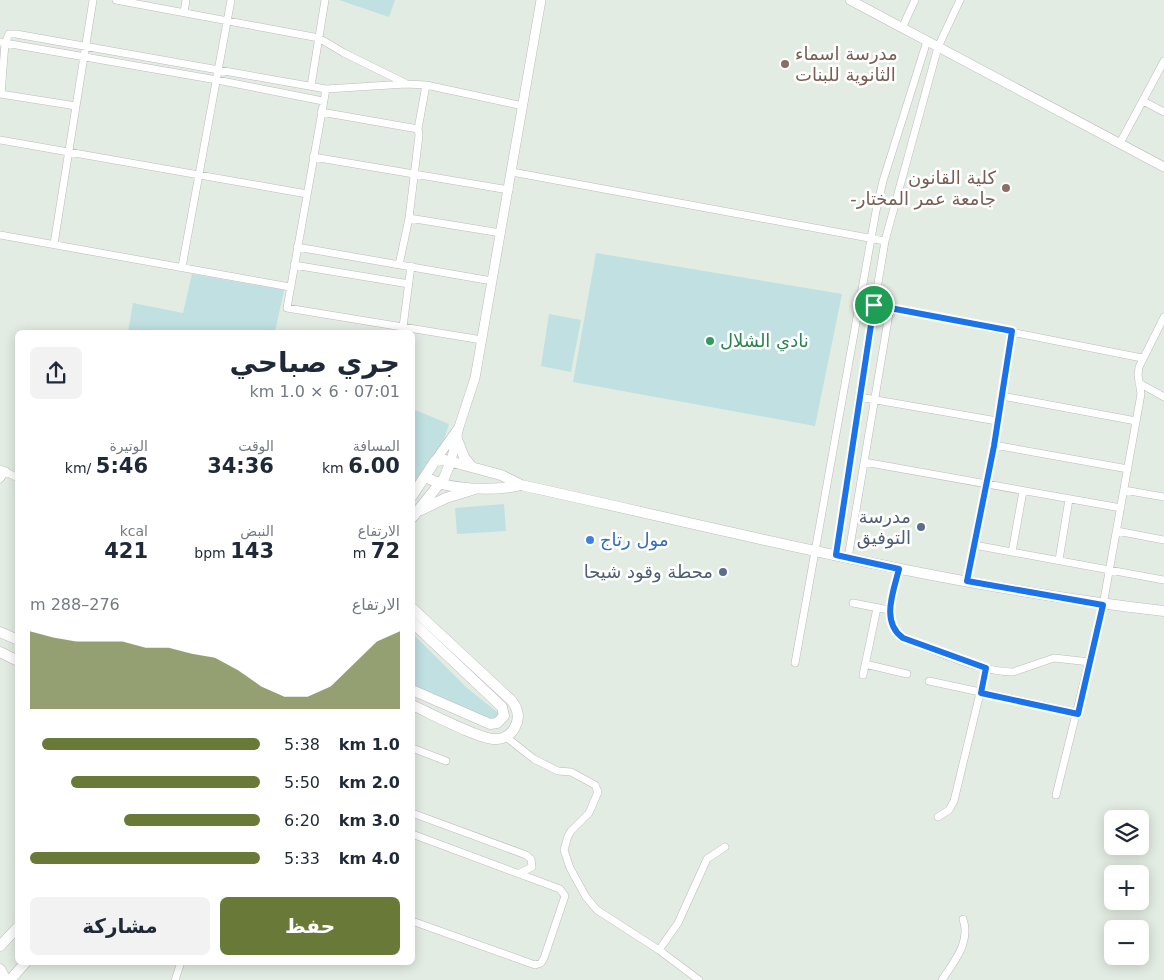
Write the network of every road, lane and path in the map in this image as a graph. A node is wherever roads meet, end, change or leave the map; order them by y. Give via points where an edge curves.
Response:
1 (93, 0) edge
2 (116, 0) edge
3 (186, 0) edge
4 (231, 0) edge
5 (325, 0) edge
6 (541, 0) edge
7 (852, 0) edge
8 (915, 0) edge
9 (960, 0) edge
10 (184, 12) junction
11 (228, 20) junction
12 (902, 28) junction
13 (319, 38) junction
14 (927, 41) junction
15 (3, 43) edge
16 (86, 46) junction
17 (938, 47) junction
18 (85, 58) junction
19 (1163, 66) edge
20 (218, 70) junction
21 (217, 80) junction
22 (406, 84) junction
23 (426, 85) junction
24 (311, 86) junction
25 (326, 89) junction
26 (1, 94) edge
27 (323, 101) junction
28 (1143, 101) junction
29 (76, 106) junction
30 (523, 106) junction
31 (321, 112) junction
32 (1164, 112) edge
33 (418, 129) junction
34 (0, 140) edge
35 (1120, 143) junction
36 (69, 151) junction
37 (313, 157) junction
38 (1164, 166) edge
39 (512, 172) junction
40 (200, 174) junction
41 (413, 174) junction
42 (509, 190) junction
43 (306, 194) junction
44 (409, 218) junction
45 (501, 233) junction
46 (0, 235) edge
47 (870, 239) junction
48 (885, 242) junction
49 (54, 244) junction
50 (296, 248) junction
51 (294, 265) junction
52 (399, 265) junction
53 (411, 266) junction
54 (182, 267) junction
55 (492, 281) junction
56 (409, 284) junction
57 (290, 287) junction
58 (874, 305) junction
59 (890, 308) junction
60 (1164, 317) edge
61 (402, 327) junction
62 (1012, 331) junction
63 (1156, 333) junction
64 (1164, 337) edge
65 (482, 340) junction
66 (1142, 358) junction
67 (1139, 383) junction
68 (859, 396) junction
69 (1002, 396) junction
70 (1164, 397) edge
71 (874, 399) junction
72 (997, 421) junction
73 (1136, 421) junction
74 (459, 428) junction
75 (458, 439) junction
76 (994, 446) junction
77 (435, 460) junction
78 (451, 462) junction
79 (864, 462) junction
80 (473, 467) junction
81 (1128, 469) junction
82 (3, 470) edge
83 (15, 476) edge
84 (425, 476) junction
85 (0, 479) edge
86 (439, 483) junction
87 (986, 484) junction
88 (521, 485) junction
89 (480, 487) junction
90 (1124, 490) junction
91 (415, 491) edge
92 (1023, 491) junction
93 (1164, 497) edge
94 (1070, 500) junction
95 (1121, 508) junction
96 (415, 515) edge
97 (1116, 531) junction
98 (1164, 540) edge
99 (974, 546) junction
100 (816, 551) junction
101 (1012, 552) junction
102 (836, 555) junction
103 (848, 558) junction
104 (1060, 560) junction
105 (899, 569) junction
106 (1110, 570) junction
107 (1164, 580) edge
108 (967, 581) junction
109 (853, 603) dead end
110 (1103, 605) junction
111 (878, 608) junction
112 (889, 610) junction
113 (415, 611) edge
114 (1164, 612) edge
115 (415, 625) edge
116 (0, 632) edge
117 (15, 639) edge
118 (0, 652) edge
119 (15, 660) edge
120 (1090, 662) junction
121 (796, 663) dead end
122 (866, 664) junction
123 (986, 668) junction
124 (907, 674) dead end
125 (863, 675) dead end
126 (929, 681) dead end
127 (415, 691) edge
128 (981, 693) junction
129 (415, 706) edge
130 (1078, 714) junction
131 (506, 737) junction
132 (415, 749) edge
133 (446, 761) dead end
134 (1056, 795) dead end
135 (415, 814) edge
136 (938, 817) dead end
137 (415, 835) edge
138 (725, 847) dead end
139 (532, 867) junction
140 (517, 873) junction
141 (537, 880) junction
142 (963, 919) dead end
143 (415, 922) edge
144 (15, 930) edge
145 (0, 946) edge
146 (659, 950) junction
147 (22, 965) edge
148 (180, 965) edge
149 (8, 977) edge
150 (175, 980) edge
151 (699, 980) edge
152 (942, 980) edge

1 - 16 street
2 - 10 street
3 - 10 street
4 - 11 street
5 - 13 street
6 - 30 street
7 - 12 street
8 - 12 street
9 - 17 street
10 - 11 street
11 - 13 street
11 - 20 street
12 - 14 street
13 - 22 street
13 - 24 street
14 - 17 street
14 - 47 street via 883,181
15 - 16 street via 9,34 16,34
15 - 18 street
15 - 26 street
16 - 18 street
16 - 20 street
17 - 35 street
17 - 48 street
18 - 21 street
18 - 29 street
19 - 28 street
20 - 21 street
20 - 24 street
21 - 27 street
21 - 40 street
22 - 23 street
22 - 25 street
23 - 30 street
23 - 33 street
24 - 25 street
25 - 27 street
26 - 29 street
27 - 31 street
28 - 32 street
28 - 35 street
29 - 36 street
30 - 39 street
31 - 33 street
31 - 37 street
33 - 41 street
34 - 36 street
35 - 38 street
36 - 40 street
36 - 49 street
37 - 41 street
37 - 43 street
39 - 42 street
39 - 47 street
40 - 43 street
40 - 54 street
41 - 42 street
41 - 44 street
42 - 45 street
43 - 50 street
44 - 45 street
44 - 52 street
45 - 55 street
46 - 49 street
47 - 48 street
47 - 100 street
48 - 58 street
49 - 54 street
50 - 51 street
50 - 52 street
51 - 56 street
51 - 57 street
52 - 53 street
53 - 55 street
53 - 56 street
54 - 57 street
55 - 65 street
56 - 61 street
57 - 61 street via 288,308
58 - 59 street
58 - 68 street
59 - 62 street
59 - 71 street
60 - 63 street
61 - 65 street
62 - 66 street
62 - 69 street
63 - 64 street
63 - 66 street
65 - 74 street via 475,378
66 - 67 street
67 - 70 street
67 - 73 street via 1141,394
68 - 71 street
68 - 102 street
69 - 72 street
69 - 73 street
71 - 72 street
71 - 79 street
72 - 76 street
73 - 81 street
74 - 75 street
74 - 77 street
75 - 78 street
75 - 80 main road via 464,457
76 - 81 street
76 - 87 street
77 - 78 main road
77 - 84 main road
78 - 80 main road
78 - 86 main road
79 - 87 street
79 - 103 street
80 - 88 main road
81 - 90 street
82 - 83 street
82 - 85 street
84 - 86 main road
84 - 91 main road
86 - 89 main road
86 - 96 main road
87 - 92 street
87 - 99 street
88 - 89 main road
88 - 100 main road
89 - 96 main road via 446,498
90 - 93 street
90 - 95 street
92 - 94 street
92 - 101 street
94 - 95 street
94 - 104 street
95 - 97 street
97 - 98 street
97 - 106 street
99 - 101 street
99 - 108 street
100 - 102 main road
100 - 121 street
101 - 104 street
102 - 103 main road
103 - 105 main road
104 - 106 street
105 - 108 main road
105 - 112 street
106 - 107 street
106 - 110 street
108 - 110 main road
109 - 111 street
110 - 114 main road
110 - 120 street
111 - 112 street
111 - 122 street
112 - 123 street via 898,634 903,638
113 - 131 main road via 515,705 518,720
115 - 127 main road via 502,707 504,716 497,723 490,724
116 - 117 main road
118 - 119 main road
120 - 123 street via 1054,658 1013,672
120 - 130 street
122 - 124 street
122 - 125 street
123 - 128 street
126 - 128 street
128 - 130 street
128 - 136 street via 954,801 949,810
129 - 131 main road via 490,739
130 - 134 street
131 - 146 street via 534,759 558,771 571,772 595,785 598,792 589,812 570,831 564,850 566,858 586,897 597,910
132 - 133 street
135 - 139 street via 526,855 531,859
137 - 140 street
138 - 146 street via 707,859 678,923
139 - 140 street
139 - 141 street
140 - 141 street
141 - 143 street via 560,889 566,896 544,958 538,965
142 - 152 street via 964,944
144 - 145 main road
146 - 151 street
147 - 149 main road
148 - 150 street

